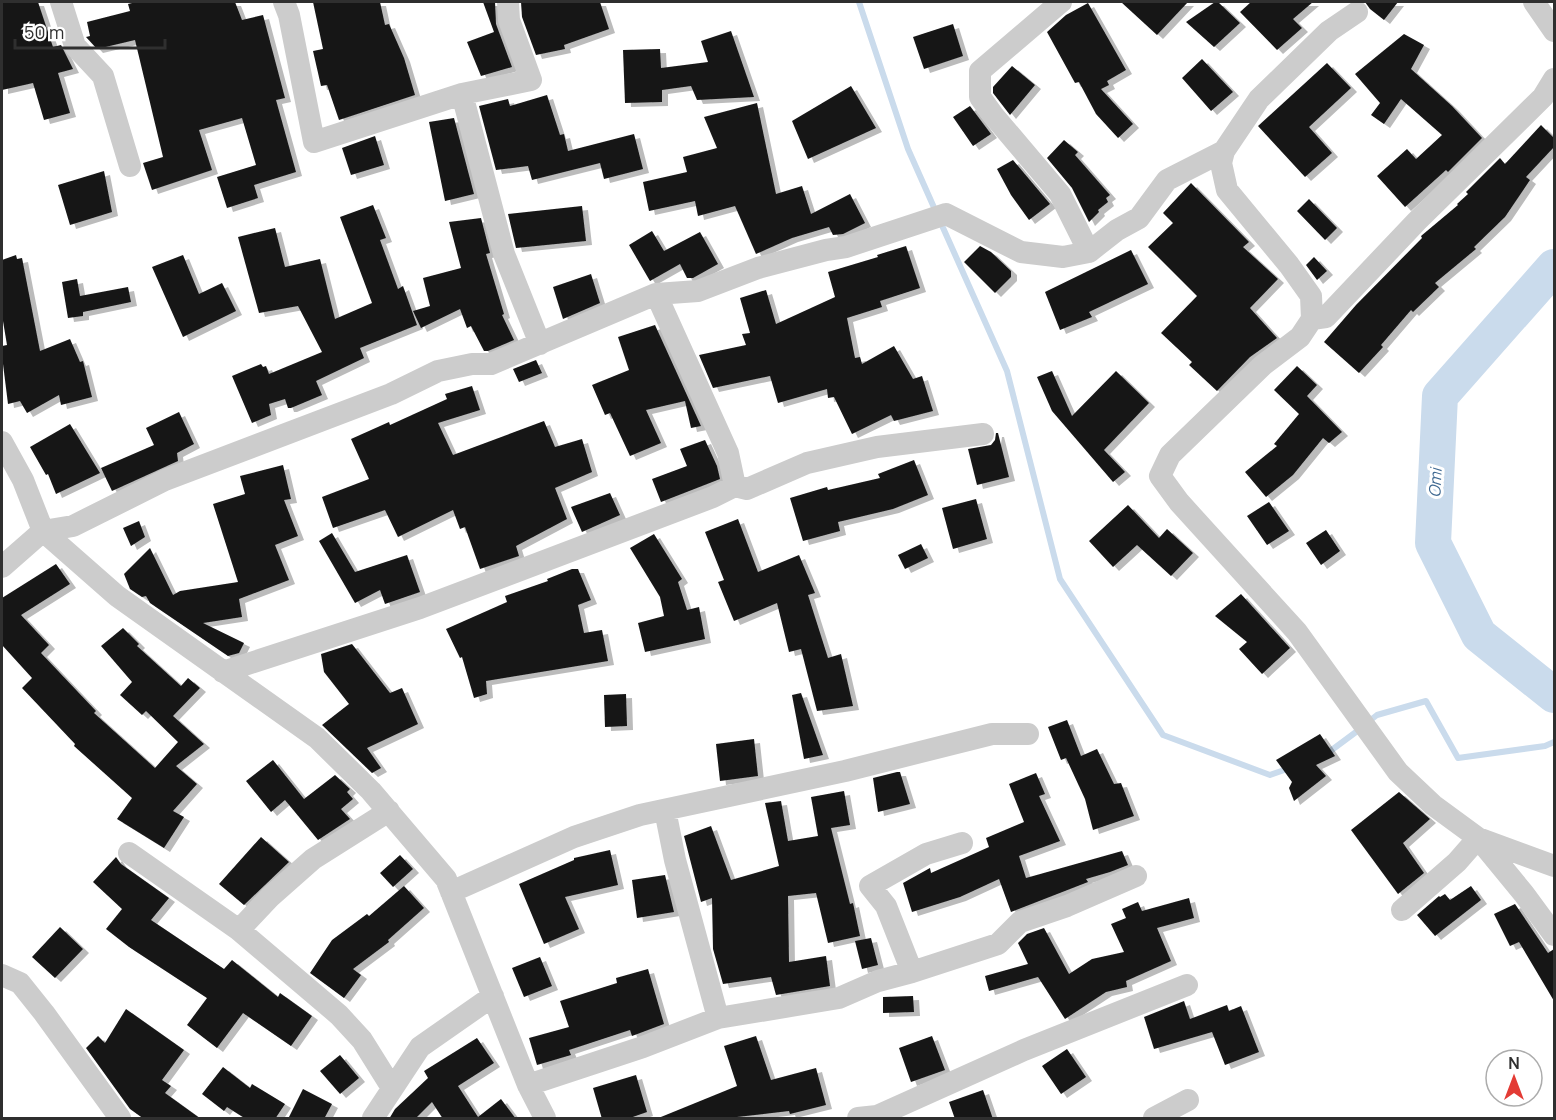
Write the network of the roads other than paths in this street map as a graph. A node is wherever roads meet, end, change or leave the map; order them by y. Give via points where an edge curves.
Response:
1 (61, 2) edge
2 (284, 2) edge
3 (508, 2) edge
4 (1061, 2) edge
5 (1534, 2) edge
6 (1357, 12) dead end
7 (1554, 31) edge
8 (1554, 79) edge
9 (462, 94) junction
10 (1224, 151) junction
11 (130, 166) dead end
12 (1089, 252) junction
13 (656, 294) junction
14 (1319, 318) junction
15 (540, 344) junction
16 (983, 434) dead end
17 (2, 441) edge
18 (735, 486) junction
19 (43, 531) junction
20 (2, 567) edge
21 (223, 672) junction
22 (1028, 734) dead end
23 (665, 810) junction
24 (389, 811) junction
25 (1478, 838) junction
26 (962, 843) dead end
27 (129, 853) dead end
28 (1554, 866) edge
29 (1136, 876) dead end
30 (451, 892) junction
31 (1402, 910) dead end
32 (239, 930) junction
33 (1554, 935) edge
34 (912, 972) junction
35 (2, 975) edge
36 (1187, 986) dead end
37 (493, 996) junction
38 (718, 1018) junction
39 (528, 1085) junction
40 (392, 1088) junction
41 (1188, 1100) dead end
42 (120, 1119) edge
43 (373, 1119) edge
44 (545, 1119) edge
45 (858, 1119) edge
46 (1154, 1119) edge

1 - 11 street via 75,46 103,76
2 - 9 street via 314,142
3 - 9 street via 509,20 531,80
4 - 12 street via 980,71 980,97 1060,194
5 - 7 street
6 - 10 street via 1329,31 1259,99
8 - 14 street via 1543,97
9 - 15 street via 504,254
10 - 12 street via 1167,180 1139,218
10 - 14 street via 1221,163 1227,190 1289,265 1311,296
12 - 13 street via 1063,257 1021,252 946,214 846,248 758,268 698,291
13 - 15 street
13 - 18 street via 728,453
14 - 25 street via 1263,365 1170,455 1160,476 1297,632 1398,772 1433,805
15 - 19 street via 491,364 438,371 391,394 165,480 73,526
16 - 18 street via 877,447 807,463 747,489
17 - 19 street
18 - 21 street via 420,608
19 - 20 street
19 - 21 street via 117,596
21 - 24 street via 317,738
22 - 23 street via 992,734
23 - 30 street via 574,837
23 - 38 street
24 - 30 street via 446,879
24 - 32 street via 313,859
25 - 28 street
25 - 31 street
25 - 33 street
26 - 34 street via 926,854 870,886 886,906
27 - 32 street
29 - 34 street via 1020,922 998,944
30 - 37 street
32 - 40 street via 339,1015 362,1041
34 - 38 street via 838,998
35 - 42 street via 20,983
36 - 45 street via 1024,1050 877,1116
37 - 39 street
37 - 40 street via 420,1047
38 - 39 street
39 - 44 street
40 - 43 street
41 - 46 street

